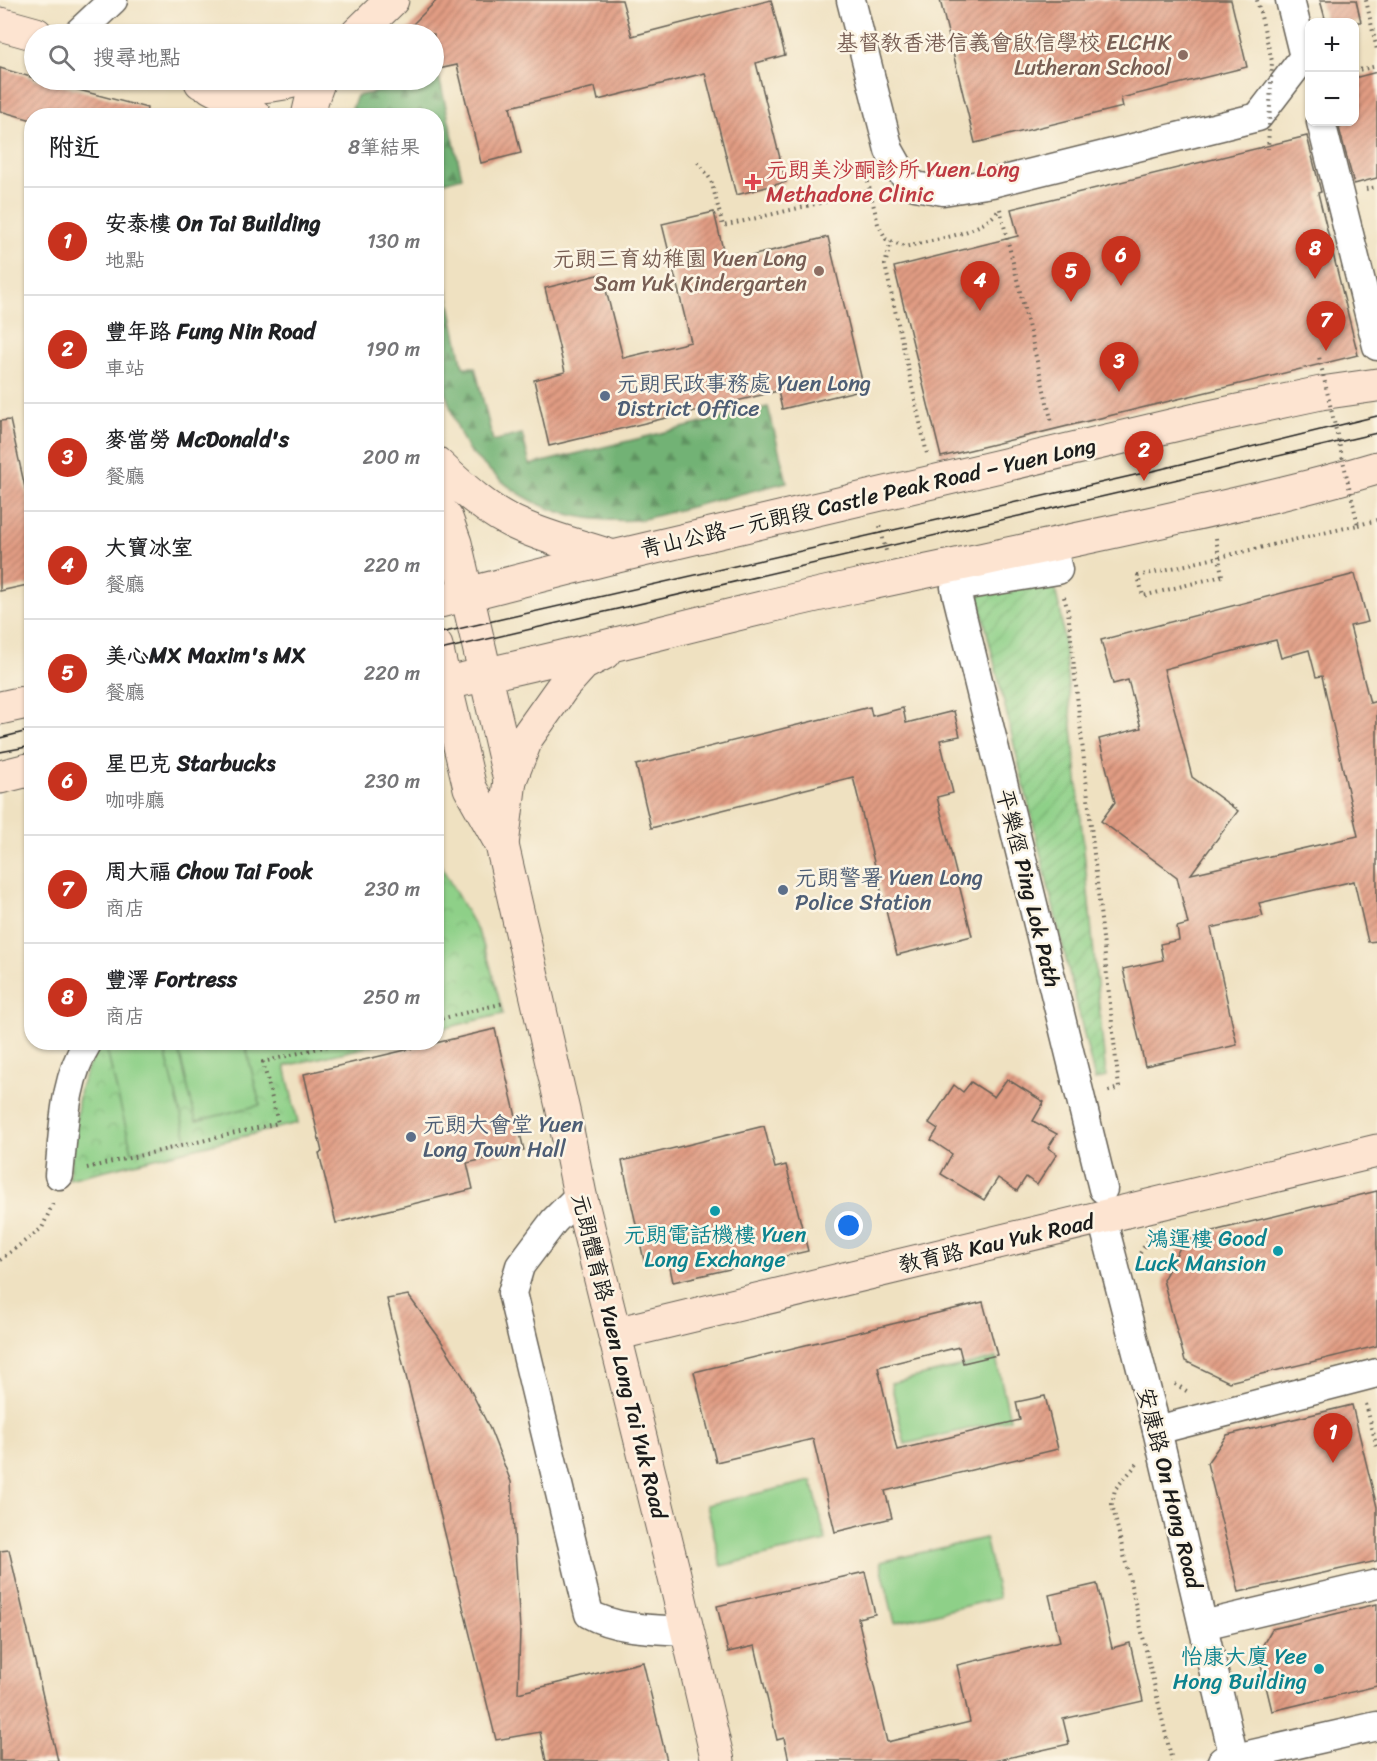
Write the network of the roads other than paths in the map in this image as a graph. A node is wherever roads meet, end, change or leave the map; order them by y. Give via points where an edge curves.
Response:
1 (113, 0) edge
2 (392, 0) edge
3 (851, 0) edge
4 (1290, 0) edge
5 (0, 24) edge
6 (88, 24) edge
7 (367, 24) edge
8 (24, 31) edge
9 (1305, 59) edge
10 (1305, 69) edge
11 (215, 90) edge
12 (315, 90) edge
13 (244, 108) edge
14 (310, 108) edge
15 (1322, 126) edge
16 (1377, 346) edge
17 (1377, 385) edge
18 (444, 470) edge
19 (1372, 473) edge
20 (444, 515) edge
21 (613, 557) junction
22 (1055, 558) junction
23 (452, 598) edge
24 (627, 641) junction
25 (484, 675) junction
26 (444, 683) edge
27 (444, 695) edge
28 (24, 703) edge
29 (0, 708) edge
30 (444, 765) edge
31 (24, 771) edge
32 (0, 777) edge
33 (510, 780) junction
34 (470, 788) junction
35 (502, 845) junction
36 (83, 1050) edge
37 (1377, 1151) edge
38 (59, 1175) road end
39 (580, 1195) junction
40 (1102, 1203) junction
41 (615, 1334) junction
42 (1371, 1384) edge
43 (1157, 1430) junction
44 (1377, 1584) edge
45 (1203, 1625) junction
46 (687, 1631) junction
47 (1377, 1726) edge
48 (1330, 1749) edge
49 (1228, 1760) edge
50 (718, 1761) edge

1 - 6 street
2 - 7 main road
3 - 10 street via 889,150 915,186 943,190 992,183 1258,117
4 - 9 street
5 - 8 main road
11 - 13 main road
12 - 14 main road
15 - 16 street
17 - 21 main road, 青山公路－元朗段 Castle Peak Road – Yuen Long via 1200,419
18 - 21 main road via 503,517
19 - 22 main road via 1263,498
20 - 23 main road, 元朗體育路 Yuen Long Tai Yuk Road via 455,543
21 - 23 main road, 青山公路－元朗段 Castle Peak Road – Yuen Long
22 - 24 main road via 855,586
22 - 40 street, 平樂徑 Ping Lok Path via 955,587 1081,1098
23 - 25 main road, 元朗體育路 Yuen Long Tai Yuk Road
24 - 25 main road
24 - 33 main road via 583,664 564,685 527,737
25 - 26 main road
25 - 33 main road, 元朗體育路 Yuen Long Tai Yuk Road
27 - 34 main road, 元朗體育路 Yuen Long Tai Yuk Road
28 - 29 main road
30 - 34 main road
31 - 32 main road
33 - 35 main road, 元朗體育路 Yuen Long Tai Yuk Road
34 - 35 main road, 元朗體育路 Yuen Long Tai Yuk Road
35 - 39 main road, 元朗體育路 Yuen Long Tai Yuk Road
36 - 38 street via 68,1090
37 - 40 main road, 教育路 Kau Yuk Road
39 - 41 main road, 元朗體育路 Yuen Long Tai Yuk Road
39 - 46 street via 554,1221 520,1266 512,1293 589,1614 604,1622
40 - 41 main road, 教育路 Kau Yuk Road
40 - 43 street, 安康路 On Hong Road
41 - 46 main road, 元朗體育路 Yuen Long Tai Yuk Road
42 - 43 street
43 - 45 street, 安康路 On Hong Road
44 - 45 street
45 - 49 street, 安康路 On Hong Road via 1227,1723
46 - 50 main road, 元朗體育路 Yuen Long Tai Yuk Road
47 - 48 street
48 - 49 street

